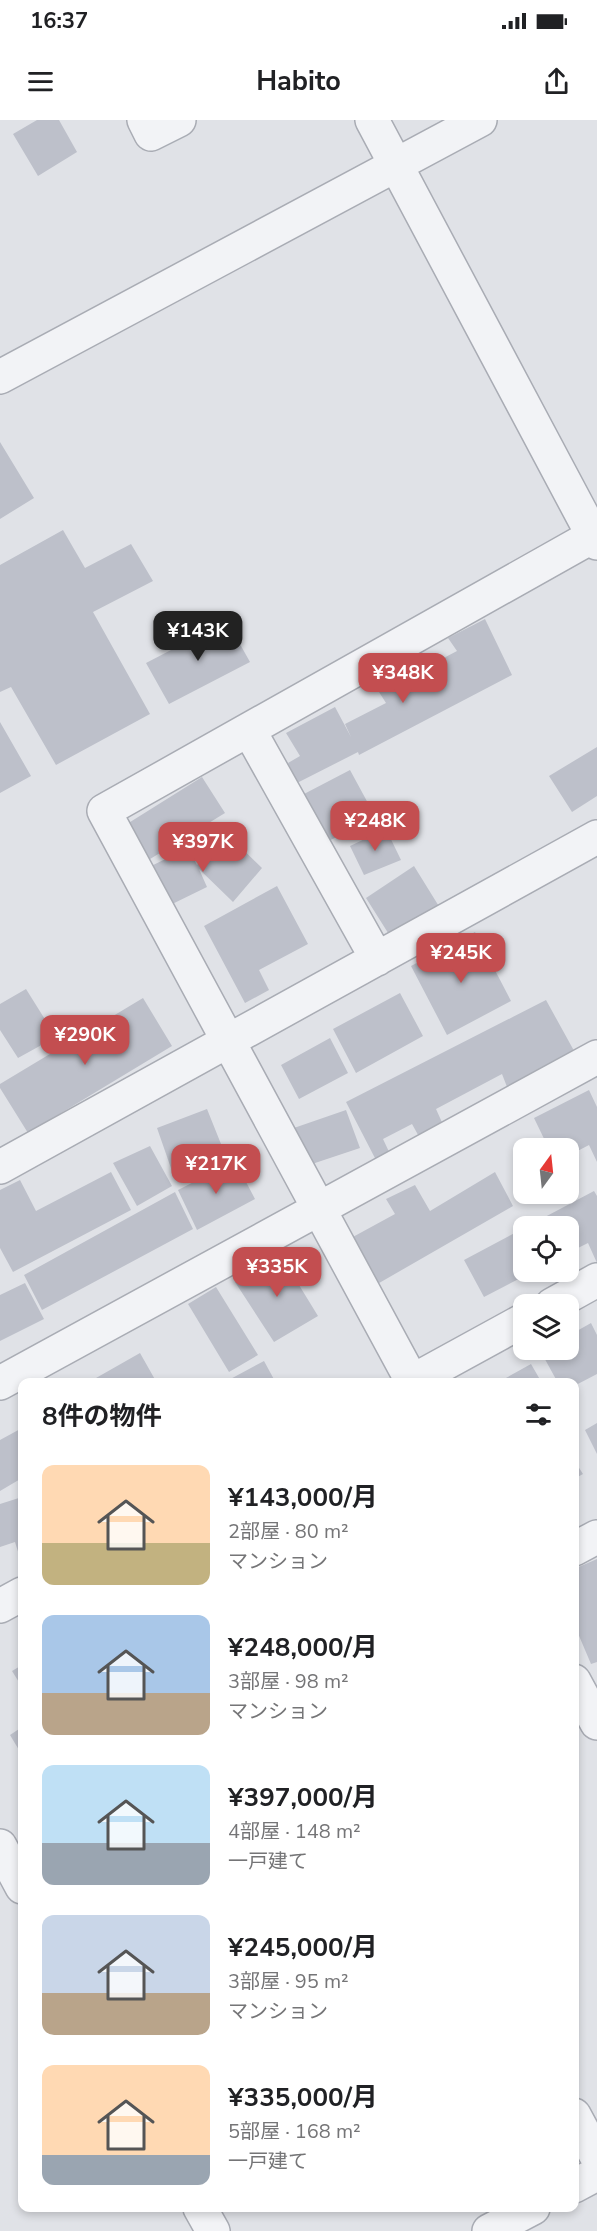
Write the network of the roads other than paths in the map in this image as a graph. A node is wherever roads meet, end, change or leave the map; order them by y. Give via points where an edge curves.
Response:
1 (144, 120) edge
2 (179, 120) edge
3 (372, 120) edge
4 (480, 120) edge
5 (395, 166) junction
6 (0, 377) edge
7 (595, 539) edge
8 (249, 729) junction
9 (597, 837) edge
10 (377, 959) junction
11 (228, 1041) junction
12 (597, 1057) edge
13 (3, 1159) edge
14 (319, 1209) junction
15 (597, 1280) edge
16 (572, 1294) edge
17 (513, 1326) edge
18 (409, 1378) edge
19 (418, 1378) edge
20 (0, 1383) edge
21 (597, 1537) edge
22 (579, 1546) edge
23 (18, 1596) edge
24 (0, 1606) edge
25 (579, 1691) edge
26 (597, 1723) edge
27 (10, 1852) edge
28 (18, 1875) edge
29 (579, 2124) edge
30 (597, 2157) edge
31 (597, 2174) edge
32 (579, 2183) edge
33 (202, 2212) edge
34 (525, 2212) edge
35 (213, 2231) edge
36 (489, 2231) edge

1 - 2 street via 151,134
3 - 5 street
4 - 5 street
5 - 6 street
5 - 7 street
7 - 8 street
8 - 10 street
8 - 11 street via 104,811
9 - 10 street
10 - 11 street
11 - 13 street
11 - 14 street
12 - 14 street
14 - 18 street
14 - 20 street
15 - 16 street
17 - 19 street
21 - 22 street
23 - 24 street
25 - 26 street
27 - 28 street
29 - 30 street
31 - 32 street
33 - 35 street
34 - 36 street

